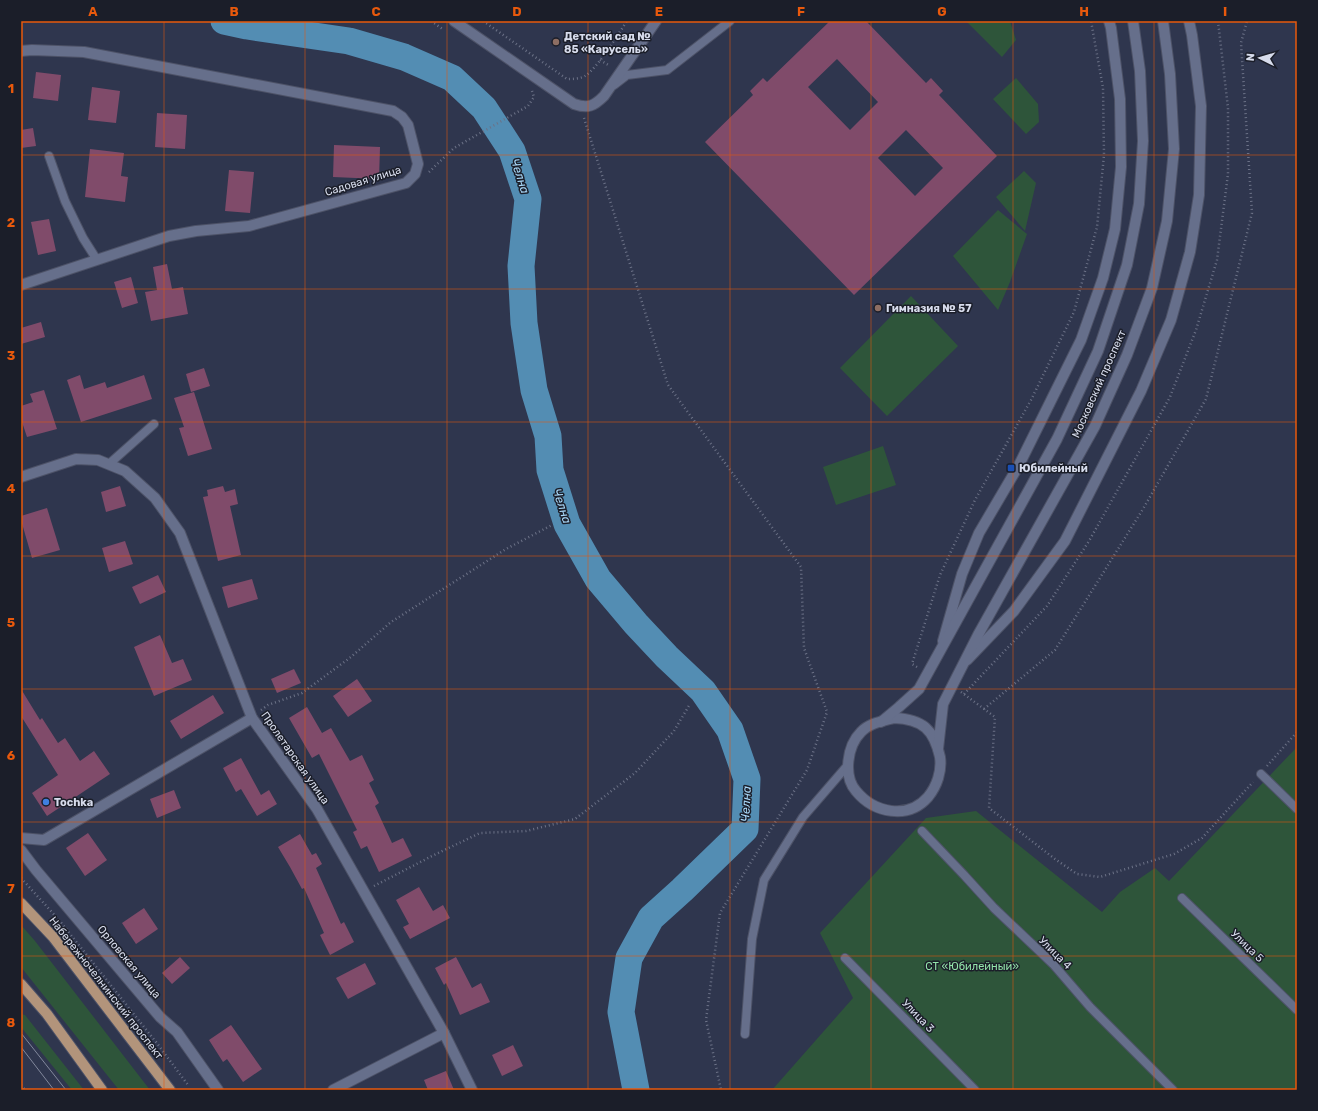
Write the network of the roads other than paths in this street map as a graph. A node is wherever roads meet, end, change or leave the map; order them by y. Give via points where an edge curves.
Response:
1 (656, 21) edge
2 (730, 21) edge
3 (1110, 21) edge
4 (1133, 21) edge
5 (1163, 21) edge
6 (1189, 21) edge
7 (458, 22) edge
8 (21, 51) edge
9 (610, 88) junction
10 (49, 156) dead end
11 (97, 260) junction
12 (21, 285) edge
13 (154, 424) dead end
14 (109, 464) junction
15 (21, 477) edge
16 (941, 649) junction
17 (963, 664) junction
18 (252, 718) junction
19 (881, 722) junction
20 (938, 749) junction
21 (847, 766) junction
22 (1261, 774) road end
23 (1297, 809) edge
24 (922, 831) dead end
25 (21, 838) edge
26 (21, 850) edge
27 (1182, 898) dead end
28 (21, 903) edge
29 (845, 958) dead end
30 (21, 984) edge
31 (1297, 1010) edge
32 (444, 1033) junction
33 (745, 1034) dead end
34 (102, 1090) edge
35 (170, 1090) edge
36 (218, 1090) edge
37 (333, 1090) edge
38 (472, 1090) edge
39 (975, 1090) edge
40 (1173, 1090) edge

1 - 9 street
2 - 9 lane via 667,70 628,75
3 - 16 street via 1120,99 1121,167 1115,229 1104,278 1081,340 1019,465 979,533 962,574
4 - 16 street, Московский проспект via 1140,71 1143,141 1139,204 1127,264 1098,352 1057,439
5 - 17 street, Московский проспект via 1170,74 1174,149 1167,221 1152,288 1127,355 1095,426
6 - 17 street via 1201,106 1199,194 1190,252 1171,320 1141,392 1065,541 1014,611
7 - 9 street via 574,104 596,104
8 - 11 street, Садовая улица via 84,52 393,111 408,125 418,164 415,174 406,183 249,226 169,236
10 - 11 lane via 65,201
11 - 12 street, Садовая улица
13 - 14 lane
14 - 15 street, Пролетарская улица via 98,460 76,459
14 - 18 street, Пролетарская улица via 125,471 155,498 180,533
16 - 19 street, Московский проспект via 919,689
17 - 20 street, Московский проспект via 943,704
18 - 25 street via 44,840
18 - 32 street, Пролетарская улица via 317,809
19 - 20 street, Московский проспект via 894,718 913,720 924,726 934,738
19 - 21 street, Московский проспект via 861,731 854,741
20 - 21 street, Московский проспект via 939,774 935,787 916,807 904,812 875,806 864,799 854,790
21 - 33 lane via 803,818 764,880 752,939
22 - 23 lane
24 - 40 lane, Улица 4
26 - 36 street, Орловская улица via 160,1017 176,1032
27 - 31 lane, Улица 5
28 - 35 main road, Набережночелнинский проспект via 53,937
29 - 39 lane, Улица 3
30 - 34 main road
32 - 37 street
32 - 38 street, Пролетарская улица

